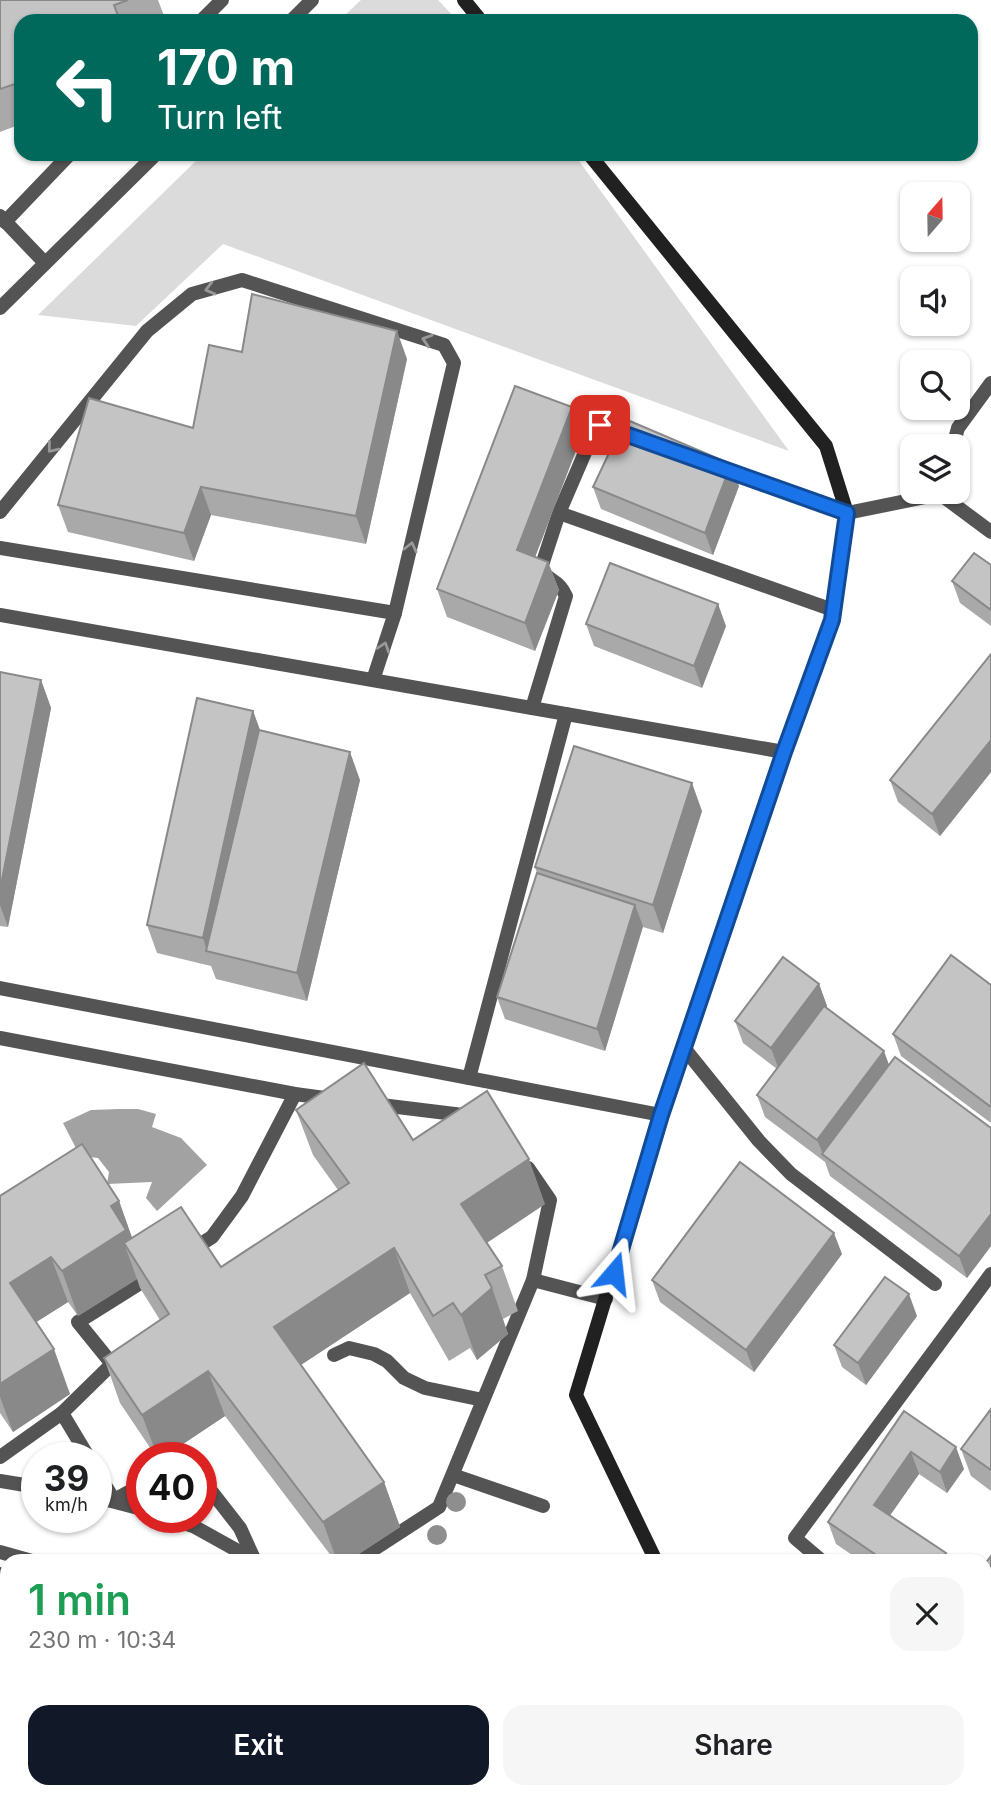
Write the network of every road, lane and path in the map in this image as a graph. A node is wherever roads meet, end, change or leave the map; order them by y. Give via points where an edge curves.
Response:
1 (222, 0) edge
2 (312, 0) edge
3 (464, 0) edge
4 (208, 14) edge
5 (298, 14) edge
6 (475, 14) edge
7 (62, 161) edge
8 (149, 161) edge
9 (595, 161) edge
10 (3, 219) edge
11 (45, 263) junction
12 (0, 308) edge
13 (991, 383) edge
14 (956, 434) edge
15 (653, 442) edge
16 (703, 460) edge
17 (900, 502) edge
18 (955, 504) edge
19 (0, 512) edge
20 (559, 513) junction
21 (847, 513) junction
22 (991, 532) edge
23 (0, 548) edge
24 (833, 610) junction
25 (395, 613) junction
26 (0, 615) edge
27 (373, 680) junction
28 (532, 708) junction
29 (566, 714) junction
30 (784, 752) junction
31 (0, 988) edge
32 (0, 1038) edge
33 (684, 1048) junction
34 (469, 1078) junction
35 (295, 1094) junction
36 (661, 1115) junction
37 (485, 1118) edge
38 (516, 1151) edge
39 (991, 1274) edge
40 (533, 1280) junction
41 (935, 1283) dead end
42 (606, 1299) junction
43 (334, 1355) dead end
44 (482, 1400) junction
45 (62, 1413) junction
46 (79, 1442) edge
47 (0, 1457) edge
48 (453, 1475) junction
49 (0, 1482) edge
50 (21, 1485) edge
51 (126, 1494) edge
52 (112, 1497) edge
53 (217, 1499) edge
54 (114, 1500) junction
55 (126, 1504) edge
56 (543, 1506) dead end
57 (206, 1533) edge
58 (243, 1554) edge
59 (253, 1554) edge
60 (367, 1554) edge
61 (653, 1554) edge
62 (814, 1554) edge

1 - 4 street
2 - 5 street
3 - 6 street
7 - 10 street
8 - 11 street
9 - 21 street via 826,446
10 - 11 street
11 - 12 street
13 - 14 street
15 - 20 street via 604,425 596,427
16 - 21 street
17 - 21 street
18 - 22 street
25 -> 19 street via 454,363 444,345 242,280 192,294 147,331
20 - 24 street
20 - 28 street via 541,568 562,586 566,596
21 - 24 street
23 - 25 street
24 - 30 street
27 -> 25 street
26 - 27 street
27 - 28 street
28 - 29 street
29 - 30 street
29 - 34 street
30 - 33 street
31 - 34 street
32 - 35 street
33 - 36 street
33 - 41 street via 791,1174
34 - 36 street
35 - 37 street
35 - 45 street via 242,1196 212,1237 78,1322 112,1364
36 - 42 street
38 - 40 street via 550,1200
39 - 62 street via 795,1538
40 - 42 street
40 - 44 street
42 - 61 street via 576,1395
43 - 44 street via 349,1348 374,1354 425,1388
44 - 48 street
45 - 46 street
45 - 47 street
48 - 56 street
48 - 60 street via 439,1507
49 - 50 street
51 - 54 street
52 - 54 street
53 - 59 street
54 - 55 street
57 - 58 street

